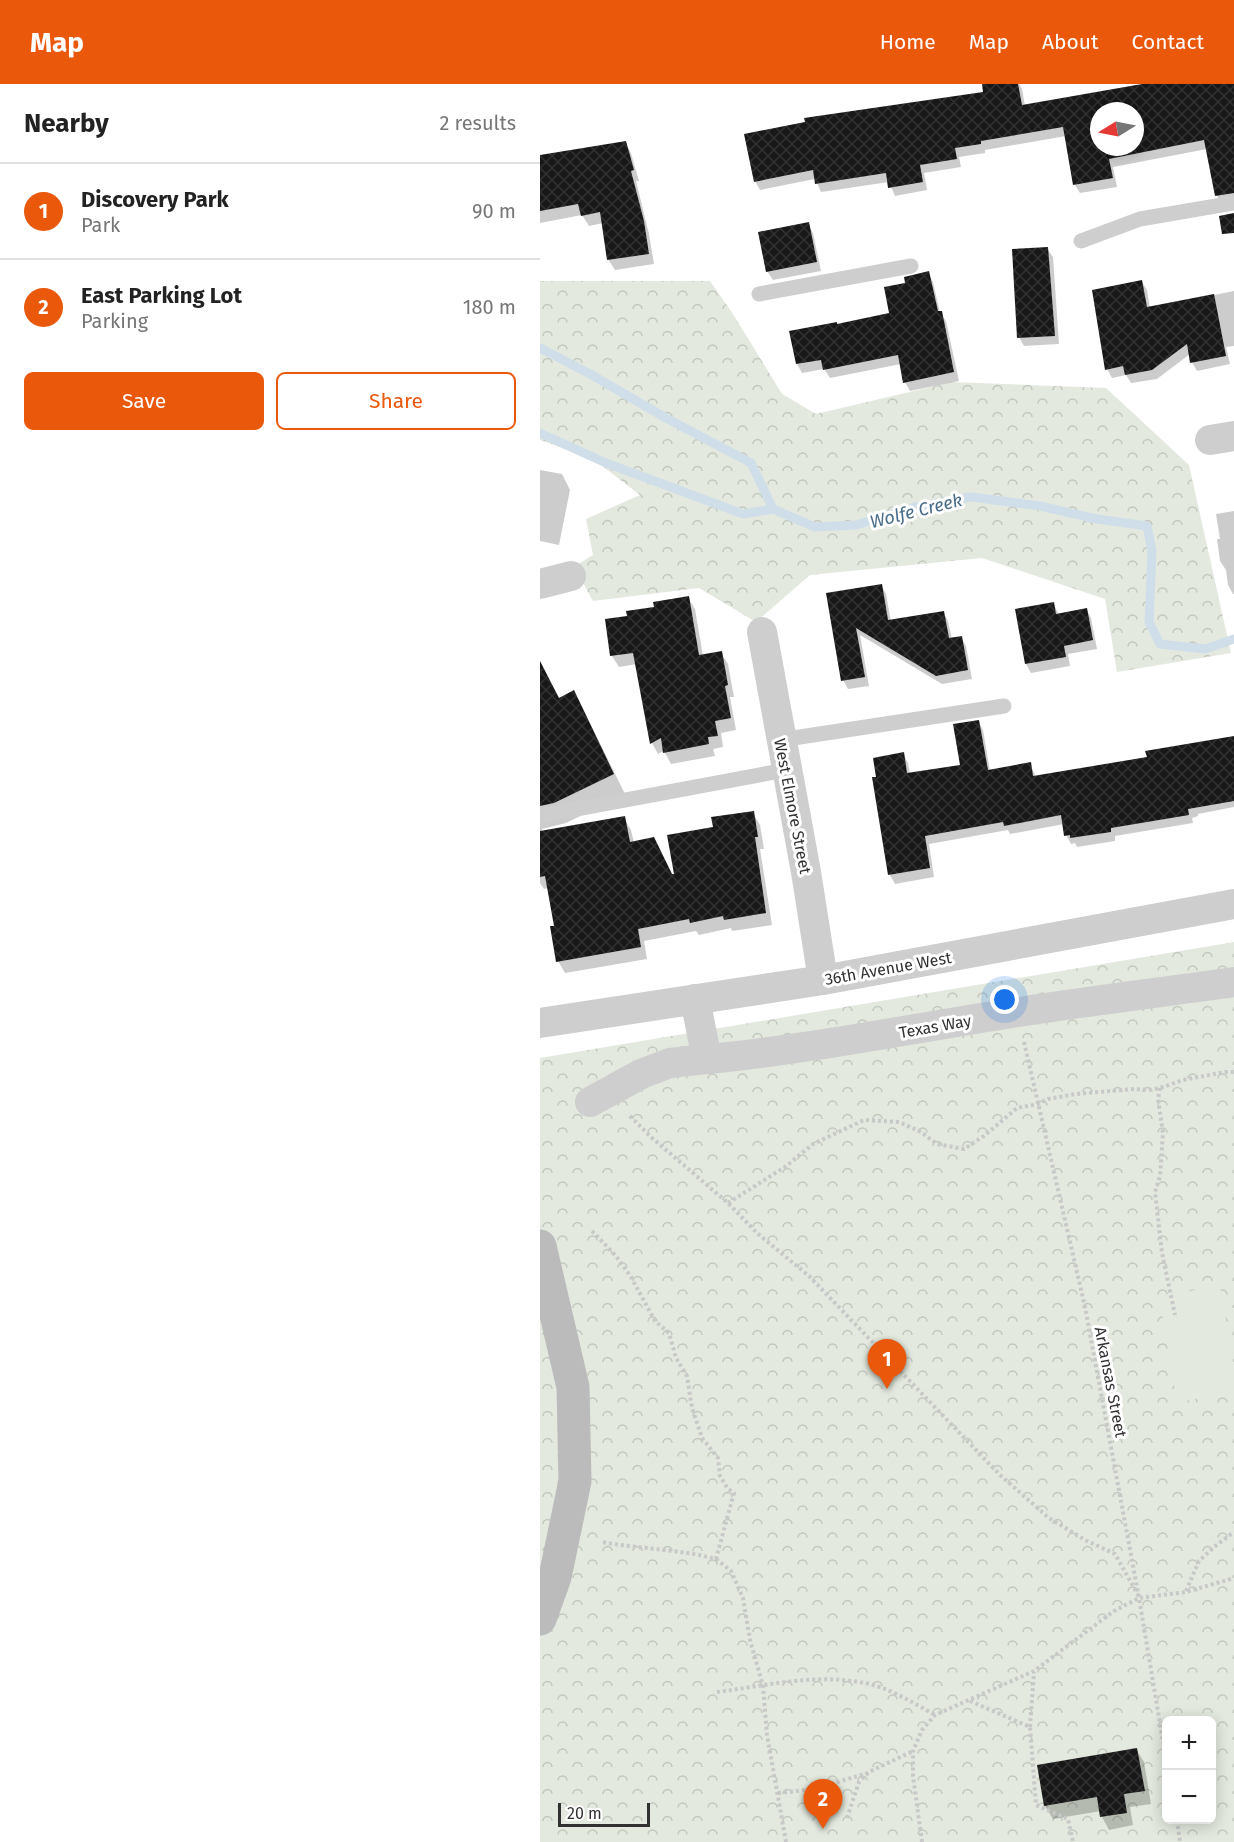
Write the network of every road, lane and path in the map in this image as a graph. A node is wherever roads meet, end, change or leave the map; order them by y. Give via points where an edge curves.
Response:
1 (1234, 202) edge
2 (1081, 241) dead end
3 (911, 266) dead end
4 (759, 294) dead end
5 (571, 576) dead end
6 (540, 584) edge
7 (762, 633) dead end
8 (1005, 706) dead end
9 (780, 740) junction
10 (786, 770) junction
11 (540, 816) edge
12 (1234, 903) edge
13 (823, 980) junction
14 (1234, 982) edge
15 (695, 999) junction
16 (1017, 1012) junction
17 (540, 1023) edge
18 (707, 1059) junction
19 (1234, 1072) edge
20 (1160, 1088) junction
21 (1148, 1090) junction
22 (598, 1098) joint
23 (1158, 1099) junction
24 (1038, 1104) junction
25 (728, 1203) junction
26 (592, 1231) dead end
27 (540, 1246) edge
28 (1175, 1315) dead end
29 (1234, 1532) edge
30 (602, 1542) dead end
31 (716, 1559) junction
32 (1234, 1578) edge
33 (1186, 1592) junction
34 (1139, 1598) junction
35 (540, 1618) edge
36 (1034, 1671) junction
37 (763, 1686) junction
38 (717, 1692) dead end
39 (969, 1701) junction
40 (935, 1715) junction
41 (1030, 1727) junction
42 (1162, 1730) edge
43 (913, 1751) junction
44 (869, 1772) junction
45 (778, 1793) junction
46 (848, 1818) dead end
47 (1178, 1824) edge
48 (786, 1842) edge
49 (922, 1842) edge
50 (1073, 1842) edge
51 (1180, 1842) edge

1 - 2 lane via 1140,219
3 - 4 lane
5 - 6 street
7 - 9 street, West Elmore Street
8 - 9 lane
9 - 10 street, West Elmore Street
10 - 11 lane
10 - 13 street, West Elmore Street
12 - 13 street, 36th Avenue West
13 - 15 street, 36th Avenue West
14 - 16 street, Texas Way
15 - 17 street, 36th Avenue West
15 - 18 street
16 - 18 street, Texas Way
16 - 24 path, Arkansas Street
18 - 22 street, Texas Way via 670,1063
19 - 20 path
20 - 21 path
20 - 23 path
21 - 23 path
21 - 24 path via 1094,1091
22 - 25 path
23 - 28 path via 1163,1132 1155,1192 1162,1254
24 - 25 path via 1017,1108 964,1149 937,1144 899,1122 864,1120 813,1144
24 - 34 path, Arkansas Street via 1085,1307
25 - 34 path via 809,1276 1000,1474 1049,1518 1115,1554
26 - 31 path via 616,1256 655,1321 669,1333 676,1358 687,1376 702,1438 718,1458 720,1476 734,1493
27 - 35 street via 573,1387 575,1481 555,1577
29 - 33 path via 1199,1561
30 - 31 path via 692,1552
31 - 37 path via 731,1570 743,1598
32 - 33 path
33 - 34 path
34 - 36 path via 1114,1611
34 - 42 path, Arkansas Street
36 - 39 path
36 - 41 path
37 - 38 path
37 - 40 path via 825,1679 865,1683 903,1697
37 - 45 path
39 - 40 path
39 - 41 path
40 - 43 path via 922,1730
41 - 50 path via 1036,1805 1068,1819
43 - 44 path
43 - 49 path
44 - 45 path via 814,1789
44 - 46 path via 859,1782
45 - 48 path
47 - 51 path

